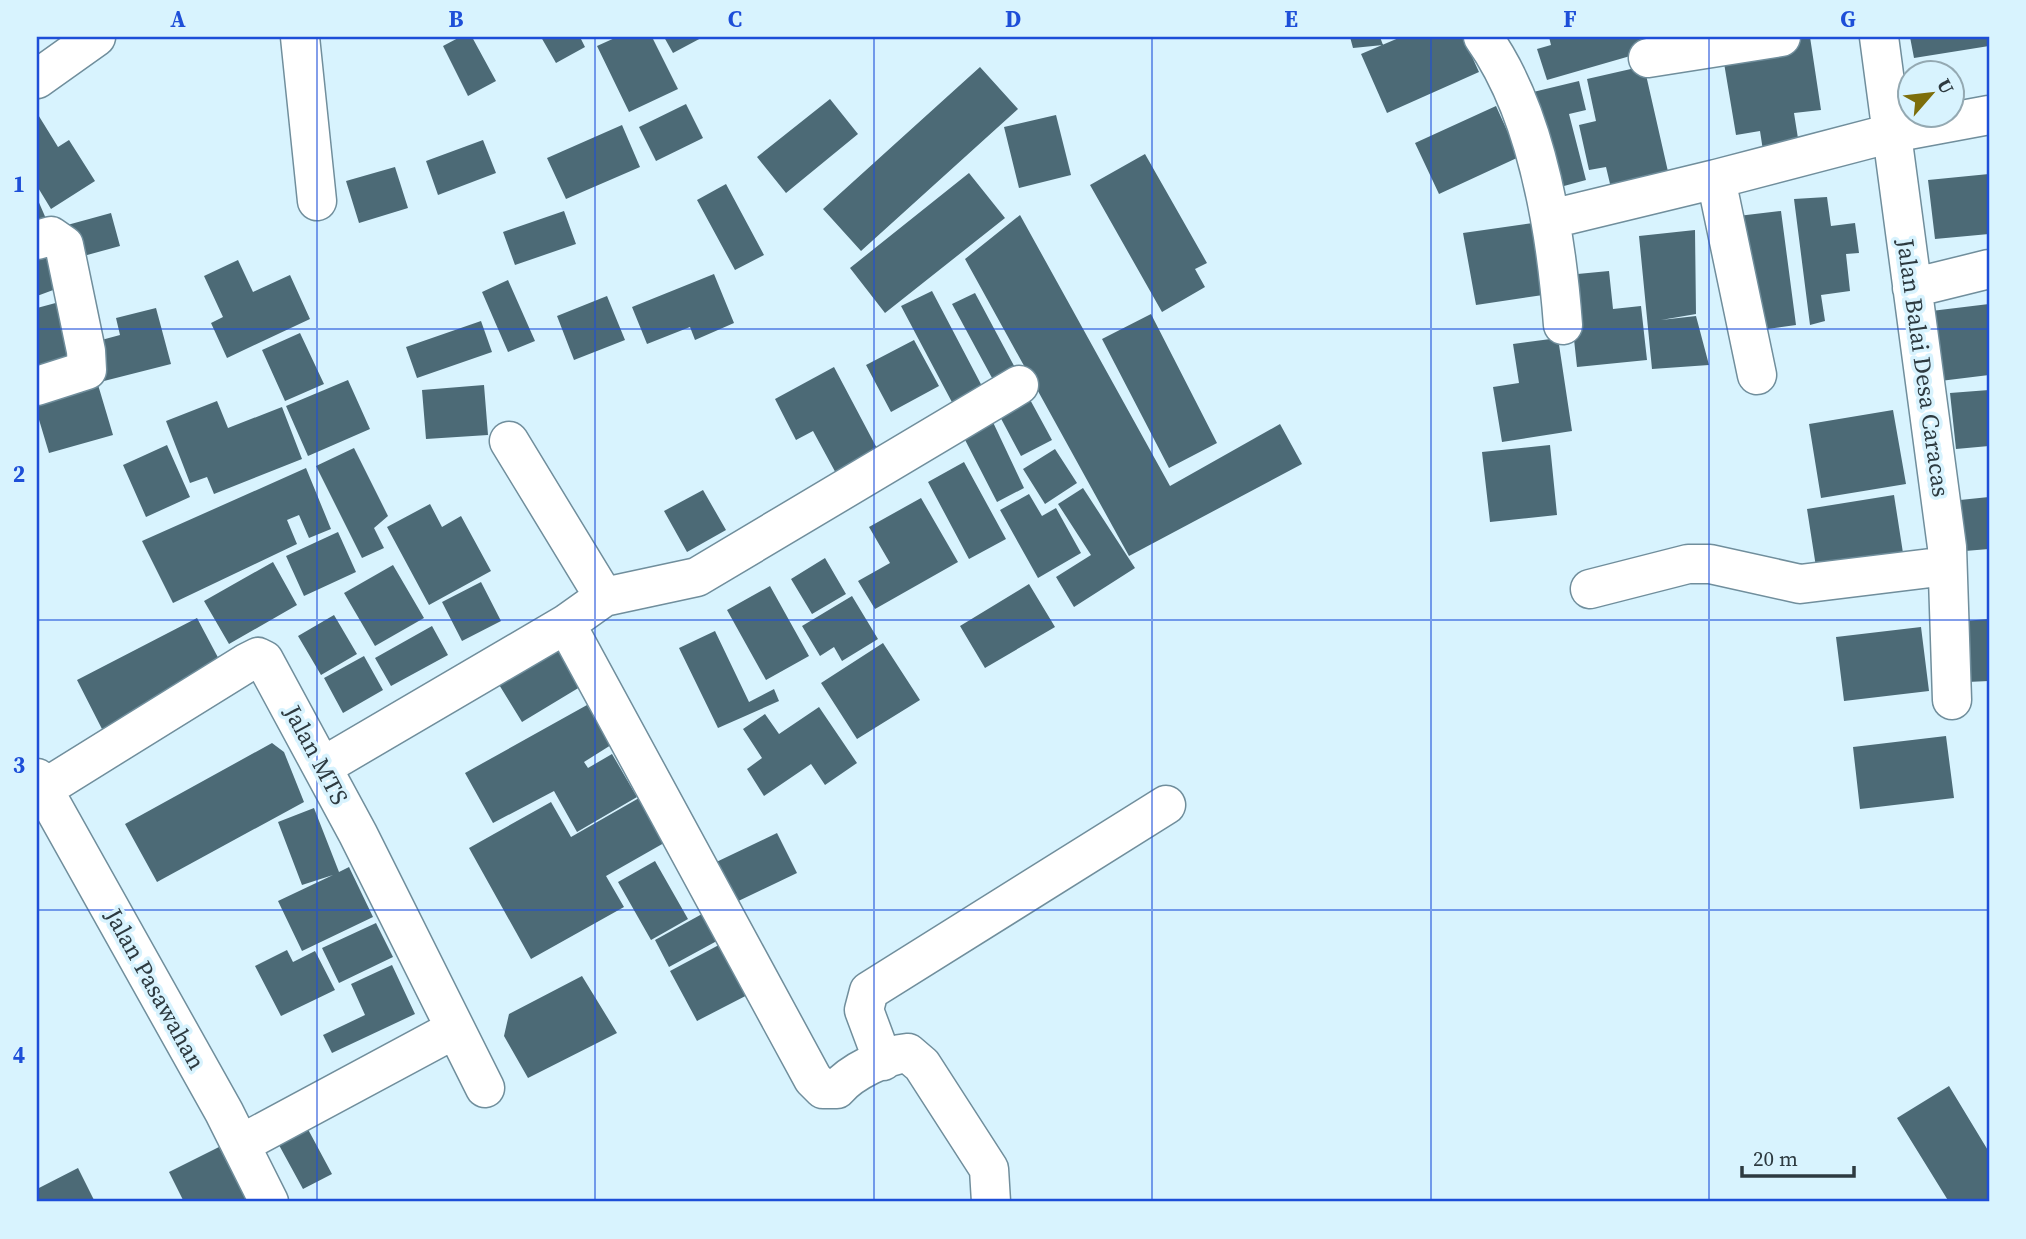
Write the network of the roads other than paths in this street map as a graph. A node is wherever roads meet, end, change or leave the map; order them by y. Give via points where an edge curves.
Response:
1 (96, 37) edge
2 (300, 37) edge
3 (1483, 37) edge
4 (1781, 37) edge
5 (1879, 37) edge
6 (1648, 58) dead end
7 (37, 79) edge
8 (1989, 115) edge
9 (1892, 133) junction
10 (1716, 179) junction
11 (317, 201) dead end
12 (1551, 219) junction
13 (37, 240) edge
14 (1989, 270) edge
15 (1912, 288) junction
16 (1563, 325) dead end
17 (1756, 375) dead end
18 (37, 386) edge
19 (1019, 386) dead end
20 (509, 440) dead end
21 (1947, 566) junction
22 (1590, 589) dead end
23 (604, 597) junction
24 (566, 624) junction
25 (1952, 700) dead end
26 (322, 767) junction
27 (39, 787) edge
28 (1166, 805) dead end
29 (456, 1029) junction
30 (883, 1061) junction
31 (485, 1088) dead end
32 (241, 1144) junction
33 (270, 1202) edge
34 (990, 1202) edge

1 - 7 street
2 - 11 street
3 - 12 street via 1503,65 1541,172
4 - 6 street
5 - 9 street, Jalan Balai Desa Caracas
8 - 9 street
9 - 10 street
9 - 15 street, Jalan Balai Desa Caracas
10 - 12 street
10 - 17 street
12 - 16 street
13 - 18 street via 51,236 64,245 87,370
14 - 15 street
15 - 21 street, Jalan Balai Desa Caracas
19 - 23 street via 697,576
20 - 23 street
21 - 22 street via 1800,584 1710,564 1688,565
21 - 25 street, Jalan Balai Desa Caracas
23 - 24 street
24 - 26 street
24 - 30 street via 813,1079 822,1089 837,1089 846,1078
26 - 27 street, Jalan MTS via 283,692 258,657
26 - 29 street, Jalan MTS
27 - 32 street, Jalan Pasawahan
28 - 30 street via 869,992 864,1010
29 - 31 street, Jalan MTS
29 - 32 street
30 - 34 street via 908,1053 922,1065 989,1169
32 - 33 street, Jalan Pasawahan

